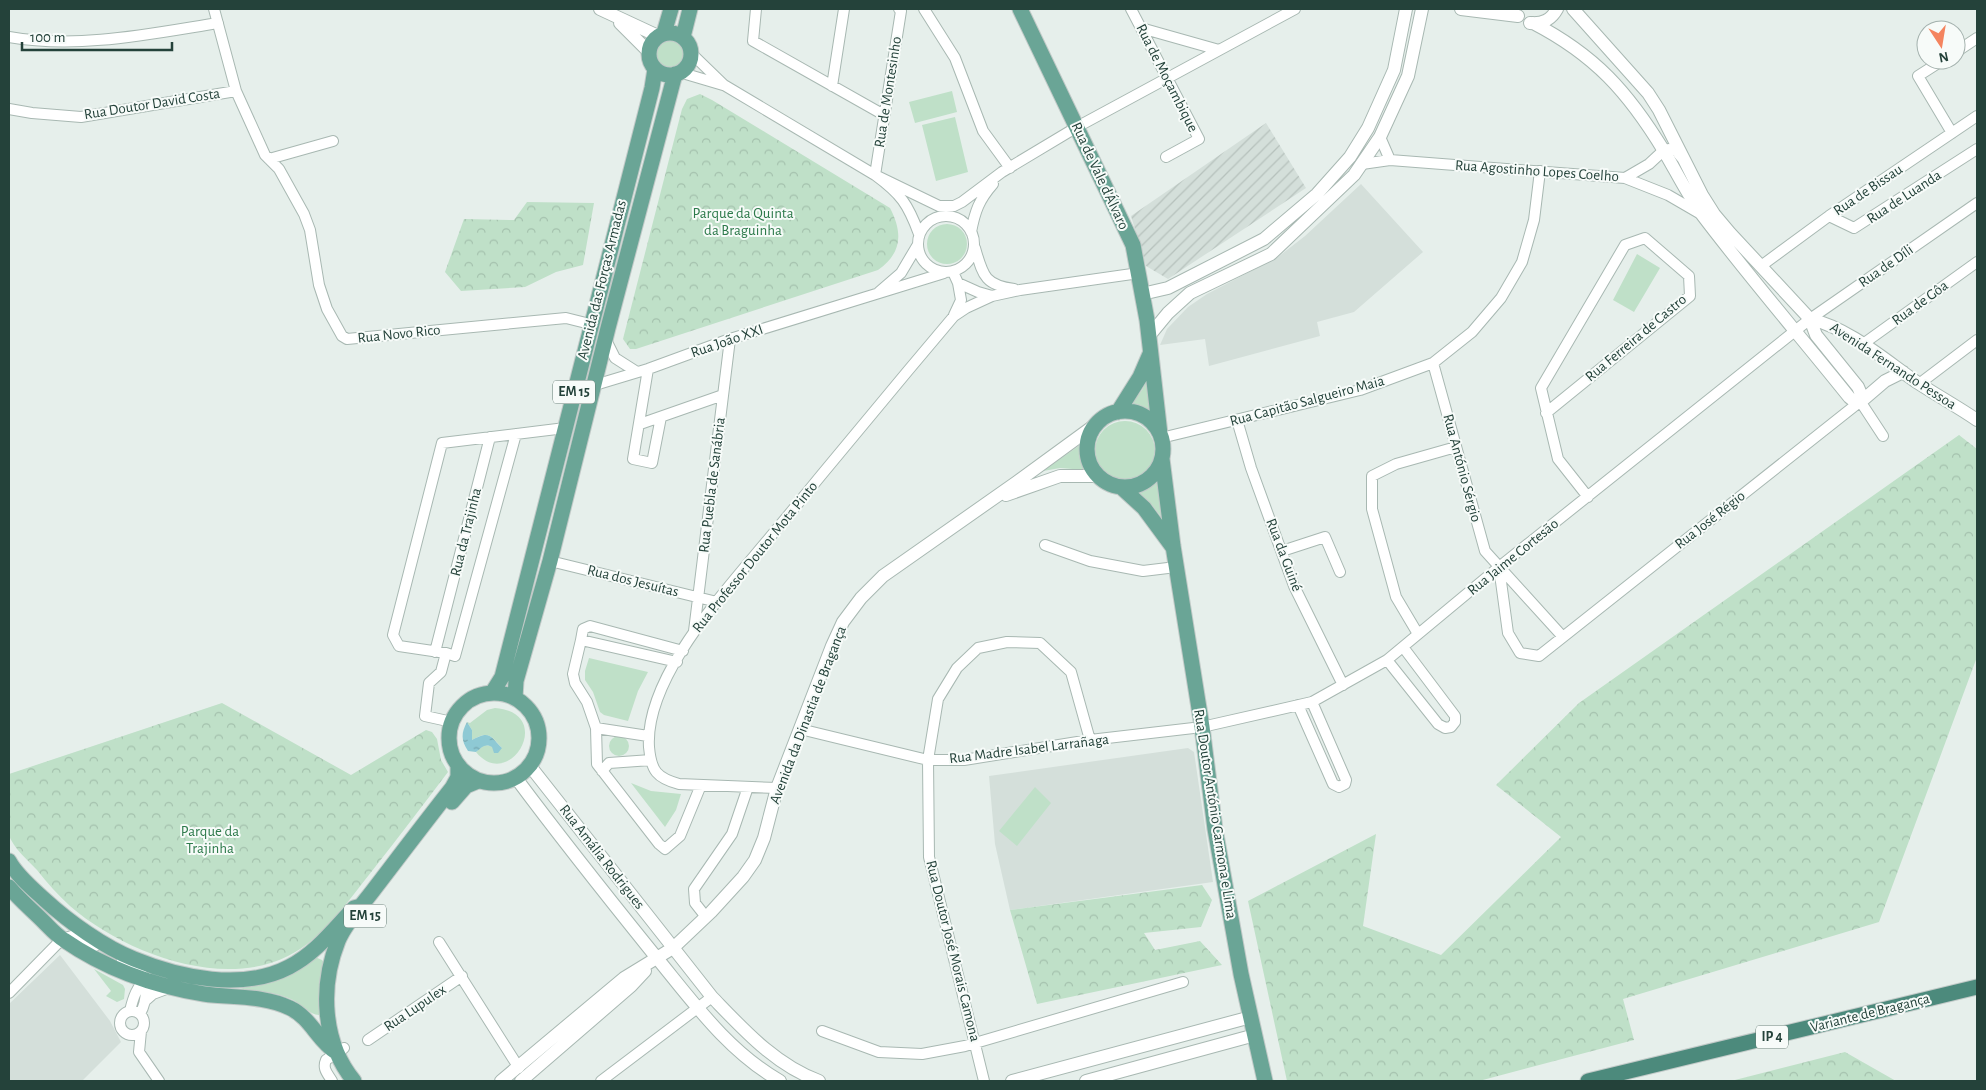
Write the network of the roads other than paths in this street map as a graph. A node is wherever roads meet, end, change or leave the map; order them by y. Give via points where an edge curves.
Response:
1 (214, 9) edge
2 (600, 9) edge
3 (671, 9) edge
4 (690, 9) edge
5 (756, 9) edge
6 (844, 9) edge
7 (900, 9) edge
8 (924, 9) edge
9 (1131, 9) edge
10 (1295, 9) edge
11 (1406, 9) edge
12 (1422, 9) edge
13 (1461, 9) edge
14 (1557, 9) edge
15 (1573, 9) edge
16 (1020, 10) edge
17 (1516, 12) edge
18 (615, 17) junction
19 (218, 23) junction
20 (1533, 24) junction
21 (1141, 28) junction
22 (661, 35) junction
23 (9, 37) edge
24 (683, 37) junction
25 (1977, 38) edge
26 (1966, 45) edge
27 (1219, 50) junction
28 (649, 52) junction
29 (691, 52) junction
30 (655, 69) junction
31 (1927, 70) edge
32 (677, 73) junction
33 (1167, 78) junction
34 (724, 85) junction
35 (832, 86) junction
36 (236, 91) junction
37 (9, 109) edge
38 (884, 115) junction
39 (1977, 116) edge
40 (1077, 127) junction
41 (1952, 133) junction
42 (1380, 137) junction
43 (334, 141) dead end
44 (1977, 149) edge
45 (1663, 150) junction
46 (1166, 157) dead end
47 (269, 159) junction
48 (1390, 160) junction
49 (1362, 164) junction
50 (1686, 164) junction
51 (1006, 170) junction
52 (1540, 171) junction
53 (875, 175) junction
54 (1625, 178) junction
55 (1644, 185) junction
56 (1692, 187) junction
57 (1977, 203) edge
58 (939, 206) junction
59 (1703, 216) junction
60 (1829, 216) junction
61 (954, 217) junction
62 (972, 232) junction
63 (919, 234) junction
64 (917, 246) junction
65 (974, 247) junction
66 (1977, 262) edge
67 (1761, 266) junction
68 (981, 271) junction
69 (948, 272) junction
70 (1139, 273) junction
71 (958, 283) junction
72 (1020, 290) junction
73 (978, 292) junction
74 (878, 293) junction
75 (1142, 294) junction
76 (992, 296) junction
77 (966, 308) junction
78 (954, 316) junction
79 (1810, 318) junction
80 (590, 326) junction
81 (1796, 332) junction
82 (1149, 336) junction
83 (605, 337) junction
84 (730, 339) junction
85 (1977, 340) edge
86 (1863, 344) junction
87 (1151, 352) junction
88 (1433, 363) junction
89 (648, 369) junction
90 (636, 372) junction
91 (1903, 372) junction
92 (577, 382) junction
93 (1919, 384) junction
94 (595, 385) junction
95 (723, 395) junction
96 (1860, 400) junction
97 (1118, 412) junction
98 (1546, 413) junction
99 (661, 417) junction
100 (1237, 420) junction
101 (1977, 420) edge
102 (640, 424) junction
103 (1095, 425) junction
104 (565, 428) junction
105 (516, 434) junction
106 (1161, 436) junction
107 (1883, 436) dead end
108 (490, 437) junction
109 (1456, 447) junction
110 (1162, 459) junction
111 (1097, 476) junction
112 (1121, 487) junction
113 (1588, 497) junction
114 (992, 500) junction
115 (1045, 545) dead end
116 (1173, 546) junction
117 (1282, 551) junction
118 (550, 561) junction
119 (1176, 567) junction
120 (1499, 567) junction
121 (1340, 572) dead end
122 (698, 597) junction
123 (717, 602) junction
124 (694, 631) junction
125 (1418, 634) junction
126 (1563, 637) junction
127 (581, 640) junction
128 (1403, 647) junction
129 (683, 651) junction
130 (441, 653) junction
131 (1387, 660) junction
132 (677, 662) junction
133 (1343, 685) junction
134 (492, 693) junction
135 (514, 698) junction
136 (1312, 702) junction
137 (1298, 705) junction
138 (452, 722) junction
139 (1202, 727) junction
140 (596, 728) junction
141 (800, 729) junction
142 (648, 736) junction
143 (1090, 740) junction
144 (650, 760) junction
145 (928, 760) junction
146 (458, 766) junction
147 (530, 766) junction
148 (602, 771) junction
149 (516, 778) junction
150 (478, 781) junction
151 (701, 784) junction
152 (748, 786) junction
153 (776, 788) junction
154 (9, 861) edge
155 (9, 887) edge
156 (361, 906) junction
157 (706, 917) junction
158 (62, 939) junction
159 (439, 942) dead end
160 (673, 948) junction
161 (116, 950) junction
162 (306, 956) junction
163 (658, 958) junction
164 (335, 966) junction
165 (125, 972) junction
166 (462, 976) junction
167 (254, 979) junction
168 (145, 980) junction
169 (1183, 982) dead end
170 (1977, 987) edge
171 (168, 988) junction
172 (9, 993) edge
173 (134, 995) junction
174 (712, 997) junction
175 (145, 1001) junction
176 (698, 1009) junction
177 (331, 1011) junction
178 (135, 1012) junction
179 (1251, 1017) junction
180 (305, 1019) junction
181 (141, 1031) junction
182 (822, 1031) dead end
183 (129, 1035) junction
184 (1255, 1035) junction
185 (368, 1040) dead end
186 (974, 1043) junction
187 (139, 1049) junction
188 (340, 1050) junction
189 (519, 1068) junction
190 (160, 1081) edge
191 (332, 1081) edge
192 (354, 1081) edge
193 (363, 1081) edge
194 (501, 1081) edge
195 (521, 1081) edge
196 (601, 1081) edge
197 (780, 1081) edge
198 (819, 1081) edge
199 (984, 1081) edge
200 (1012, 1081) edge
201 (1086, 1081) edge
202 (1265, 1081) edge
203 (1588, 1081) edge

1 - 19 street, Rua Novo Rico
2 - 18 street
3 - 22 main road
4 - 24 main road
5 - 35 street via 753,41
6 - 35 street
7 - 38 street, Rua de Montesinho
8 - 51 street via 955,58 983,131
9 - 21 street, Rua de Moçambique
10 - 27 street
11 - 75 street via 1394,70 1368,128 1350,157 1318,194 1264,239 1168,288
12 - 42 street via 1408,76
13 - 17 street
14 - 20 street via 1547,20
15 - 50 street, Avenida Fernando Pessoa via 1648,94
16 - 40 main road, Rua de Vale d'Álvaro
17 - 20 street
18 - 22 street
18 - 28 street
19 - 23 street via 118,39 78,41
19 - 36 street, Rua Novo Rico
20 - 45 street via 1586,55 1632,103
21 - 27 street
21 - 33 street, Rua de Moçambique
22 - 24 main road via 671,32
22 - 28 main road via 653,40
24 - 29 main road
25 - 26 street
27 - 33 street
28 - 30 main road
29 - 32 main road, Avenida das Forças Armadas / EM 15 via 688,64
29 - 34 street
30 - 32 main road via 668,74
30 - 80 main road, Avenida das Forças Armadas / EM 15
31 - 41 street via 1918,76
32 - 34 street
32 - 83 main road, Avenida das Forças Armadas / EM 15
33 - 40 street
33 - 46 street, Rua de Moçambique via 1199,140
34 - 53 street
35 - 38 street
36 - 37 street, Rua Doutor David Costa via 81,117
36 - 47 street, Rua Novo Rico
38 - 53 street, Rua de Montesinho
39 - 41 street, Rua de Bissau
40 - 51 street
40 - 70 main road, Rua de Vale d'Álvaro via 1133,245
41 - 60 street, Rua de Bissau
42 - 48 street
42 - 49 street
43 - 47 street
44 - 60 street, Rua de Luanda via 1854,228
45 - 50 street via 1676,151
45 - 54 street via 1649,164
45 - 56 street
47 - 80 street, Rua Novo Rico via 279,169 304,214 327,309 347,339 566,318
48 - 49 street, Rua Agostinho Lopes Coelho
48 - 52 street, Rua Agostinho Lopes Coelho
49 - 82 street via 1270,254 1190,293
50 - 56 street, Avenida Fernando Pessoa
51 - 58 street via 962,202 954,206
51 - 62 street via 983,196 975,212
52 - 54 street, Rua Agostinho Lopes Coelho
52 - 88 street, Rua Capitão Salgueiro Maia via 1534,220 1522,262 1501,298 1472,332
53 - 58 street
53 - 63 street via 904,200
54 - 55 street, Rua Agostinho Lopes Coelho
55 - 56 street via 1682,193
55 - 59 street, Rua Agostinho Lopes Coelho
56 - 59 street
56 - 67 street, Avenida Fernando Pessoa
57 - 79 street, Rua de Díli
58 - 61 street
59 - 81 street
60 - 67 street, Rua de Bissau
61 - 62 street
61 - 63 street via 938,217
62 - 65 street
63 - 64 street
64 - 69 street via 928,267
64 - 74 street, Rua João XXI via 901,273
65 - 68 street
65 - 69 street via 968,263 961,269
66 - 86 street, Rua de Gôa
67 - 79 street, Avenida Fernando Pessoa
68 - 72 street via 993,284
68 - 73 street, Rua Professor Doutor Mota Pinto
69 - 71 street
69 - 74 street, Rua João XXI
70 - 72 street, Rua Professor Doutor Mota Pinto
70 - 75 main road, Rua de Vale d'Álvaro
71 - 73 street
71 - 78 street, Rua Professor Doutor Mota Pinto via 961,300
72 - 76 street, Rua Professor Doutor Mota Pinto
73 - 76 street
73 - 77 street, Rua Professor Doutor Mota Pinto
74 - 84 street, Rua João XXI
75 - 82 main road, Rua de Vale d'Álvaro
76 - 77 street, Rua Professor Doutor Mota Pinto
77 - 78 street, Rua Professor Doutor Mota Pinto
78 - 123 street, Rua Professor Doutor Mota Pinto
79 - 81 street, Rua de Díli
79 - 86 street, Avenida Fernando Pessoa
79 - 96 street via 1814,331 1858,387
80 - 92 main road, Avenida das Forças Armadas / EM 15
80 - 94 main road via 594,340 587,373
81 - 96 street via 1849,397
81 - 113 street, Rua Jaime Cortesão
82 - 87 main road, Rua de Vale d'Álvaro
83 - 90 street via 615,358
83 - 94 main road, Avenida das Forças Armadas / EM 15
84 - 89 street, Rua João XXI
84 - 95 street, Rua Puebla de Sanábria
85 - 93 street
86 - 91 street, Avenida Fernando Pessoa
87 - 97 main road
87 - 106 main road, Rua de Vale d'Álvaro
88 - 100 street, Rua Capitão Salgueiro Maia via 1360,390
88 - 109 street, Rua António Sérgio
89 - 90 street, Rua João XXI
89 - 102 street
90 - 94 street, Rua João XXI
91 - 93 street, Avenida Fernando Pessoa
91 - 96 street
92 - 94 street, Rua João XXI
92 - 104 main road, Avenida das Forças Armadas / EM 15
93 - 101 street, Avenida Fernando Pessoa
94 - 118 main road, Avenida das Forças Armadas / EM 15
95 - 99 street
95 - 122 street, Rua Puebla de Sanábria
96 - 107 street
96 - 126 street, Rua José Régio
97 - 103 main road
97 - 106 main road via 1131,411 1143,416
98 - 98 street, Rua Ferreira de Castro via 1541,388 1625,245 1645,238 1689,276 1690,296
98 - 113 street, Rua Ferreira de Castro via 1558,460
99 - 102 street
99 - 102 street via 652,463 633,459
100 - 106 street, Rua Capitão Salgueiro Maia
100 - 117 street, Rua da Guiné
103 - 111 main road via 1089,434 1087,451
103 - 114 street
104 - 105 street
104 - 134 main road, Avenida das Forças Armadas / EM 15 via 502,677
105 - 108 street
105 - 130 street, Rua da Trajinha via 455,656
106 - 110 main road
108 - 130 street, Rua da Trajinha
108 - 130 street via 442,443 393,635 400,646
109 - 120 street, Rua António Sérgio via 1485,551
109 - 125 street via 1396,464 1372,476 1372,509 1396,597
110 - 112 main road via 1158,469 1146,480
110 - 116 main road, Rua Doutor António Carmona e Lima
111 - 112 main road via 1108,484
111 - 114 street via 1060,476
112 - 116 main road, Rua Doutor António Carmona e Lima via 1144,508
113 - 120 street, Rua Jaime Cortesão
114 - 141 street, Avenida da Dinastia de Bragança via 883,576 861,598 843,622
115 - 119 street via 1090,561 1143,571
116 - 119 main road, Rua Doutor António Carmona e Lima
117 - 121 street via 1325,537
117 - 133 street, Rua da Guiné via 1294,586
118 - 122 street, Rua dos Jesuítas
118 - 135 main road, Avenida das Forças Armadas / EM 15
119 - 139 main road, Rua Doutor António Carmona e Lima
120 - 125 street, Rua Jaime Cortesão
120 - 126 street
120 - 126 street, Rua José Régio via 1508,633 1520,652 1539,656
122 - 123 street, Rua dos Jesuítas
122 - 124 street, Rua Puebla de Sanábria
123 - 124 street, Rua Professor Doutor Mota Pinto
124 - 129 street, Rua Professor Doutor Mota Pinto
125 - 128 street, Rua Jaime Cortesão
127 - 129 street via 583,629 590,626
127 - 132 street
127 - 140 street via 573,674
128 - 131 street, Rua Jaime Cortesão
128 - 131 street via 1455,716 1451,727 1438,724
129 - 132 street, Rua Professor Doutor Mota Pinto
130 - 138 street via 441,672 429,683 425,716
131 - 133 street, Rua Jaime Cortesão
132 - 142 street, Rua Professor Doutor Mota Pinto via 661,690
133 - 136 street, Rua Jaime Cortesão
134 - 135 main road
134 - 138 main road via 467,702
135 - 147 main road via 534,716 538,728 539,742
136 - 137 street, Rua Jaime Cortesão
136 - 137 street via 1346,780 1340,786 1333,784
137 - 139 street, Rua Jaime Cortesão
138 - 146 main road via 451,753
139 - 143 street, Rua Madre Isabel Larrañaga
139 - 179 main road, Rua Doutor António Carmona e Lima via 1215,828
140 - 142 street
140 - 148 street via 597,764
141 - 145 street, Rua Madre Isabel Larrañaga
141 - 153 street, Avenida da Dinastia de Bragança
142 - 144 street, Rua Professor Doutor Mota Pinto
143 - 145 street, Rua Madre Isabel Larrañaga via 964,760
143 - 145 street, Rua Doutor José Morais Camona via 1071,672 1040,643 1007,642 978,648 957,668 938,699
144 - 148 street via 609,763
144 - 151 street via 656,774 666,780
145 - 186 street, Rua Doutor José Morais Camona via 929,857
146 - 150 main road
146 - 156 main road, EM 15 via 458,778 452,788
147 - 149 main road
147 - 160 street, Rua Amália Rodrigues
148 - 151 street via 665,848 680,836
149 - 150 main road via 490,784
149 - 163 street, Rua Amália Rodrigues
150 - 164 main road, EM 15 via 458,793 359,923
151 - 152 street
152 - 153 street
152 - 157 street via 732,834 694,889 695,903
153 - 157 street, Avenida da Dinastia de Bragança via 755,860
154 - 161 main road via 66,919
155 - 158 main road
156 - 162 main road via 354,908
156 - 164 main road, EM 15 via 339,939
157 - 160 street, Avenida da Dinastia de Bragança
158 - 161 street via 74,934 104,952
158 - 165 main road
158 - 172 street
159 - 166 street, Rua Lupulex
160 - 163 street, Avenida da Dinastia de Bragança
160 - 174 street, Rua Amália Rodrigues
161 - 167 main road via 171,972 209,978
161 - 168 street via 122,961 138,969
162 - 164 main road via 325,957
162 - 167 main road via 288,968
163 - 176 street, Rua Amália Rodrigues
163 - 189 street, Avenida da Dinastia de Bragança via 624,978
163 - 195 street, Avenida da Dinastia de Bragança via 631,986
164 - 177 main road, EM 15 via 327,989
165 - 168 main road
165 - 173 street
166 - 185 street, Rua Lupulex
166 - 189 street, Rua Lupulex
167 - 168 street via 234,986 195,984 161,975
168 - 171 main road
168 - 173 street
168 - 175 street
169 - 186 street
170 - 203 highway, Variante de Bragança / IP 4
171 - 175 street
171 - 180 main road via 277,1003 292,1008
173 - 178 street
174 - 176 street
174 - 198 street, Rua Amália Rodrigues via 769,1052
175 - 178 street
176 - 196 street
176 - 197 street, Rua Amália Rodrigues via 738,1051
177 - 180 main road via 318,1019
177 - 188 main road, EM 15
178 - 181 street via 144,1024
178 - 183 street via 124,1014 120,1024
179 - 184 main road, Rua Doutor António Carmona e Lima
179 - 200 street
180 - 188 main road via 326,1046
181 - 183 street
181 - 187 street
182 - 186 street via 879,1052 922,1054
183 - 187 street via 132,1044
184 - 201 street
184 - 202 main road, Rua Doutor António Carmona e Lima
186 - 199 street, Rua Doutor José Morais Camona
187 - 190 street
188 - 191 street via 324,1063
188 - 192 main road, EM 15
188 - 193 main road, EM 15
189 - 194 street, Avenida da Dinastia de Bragança

